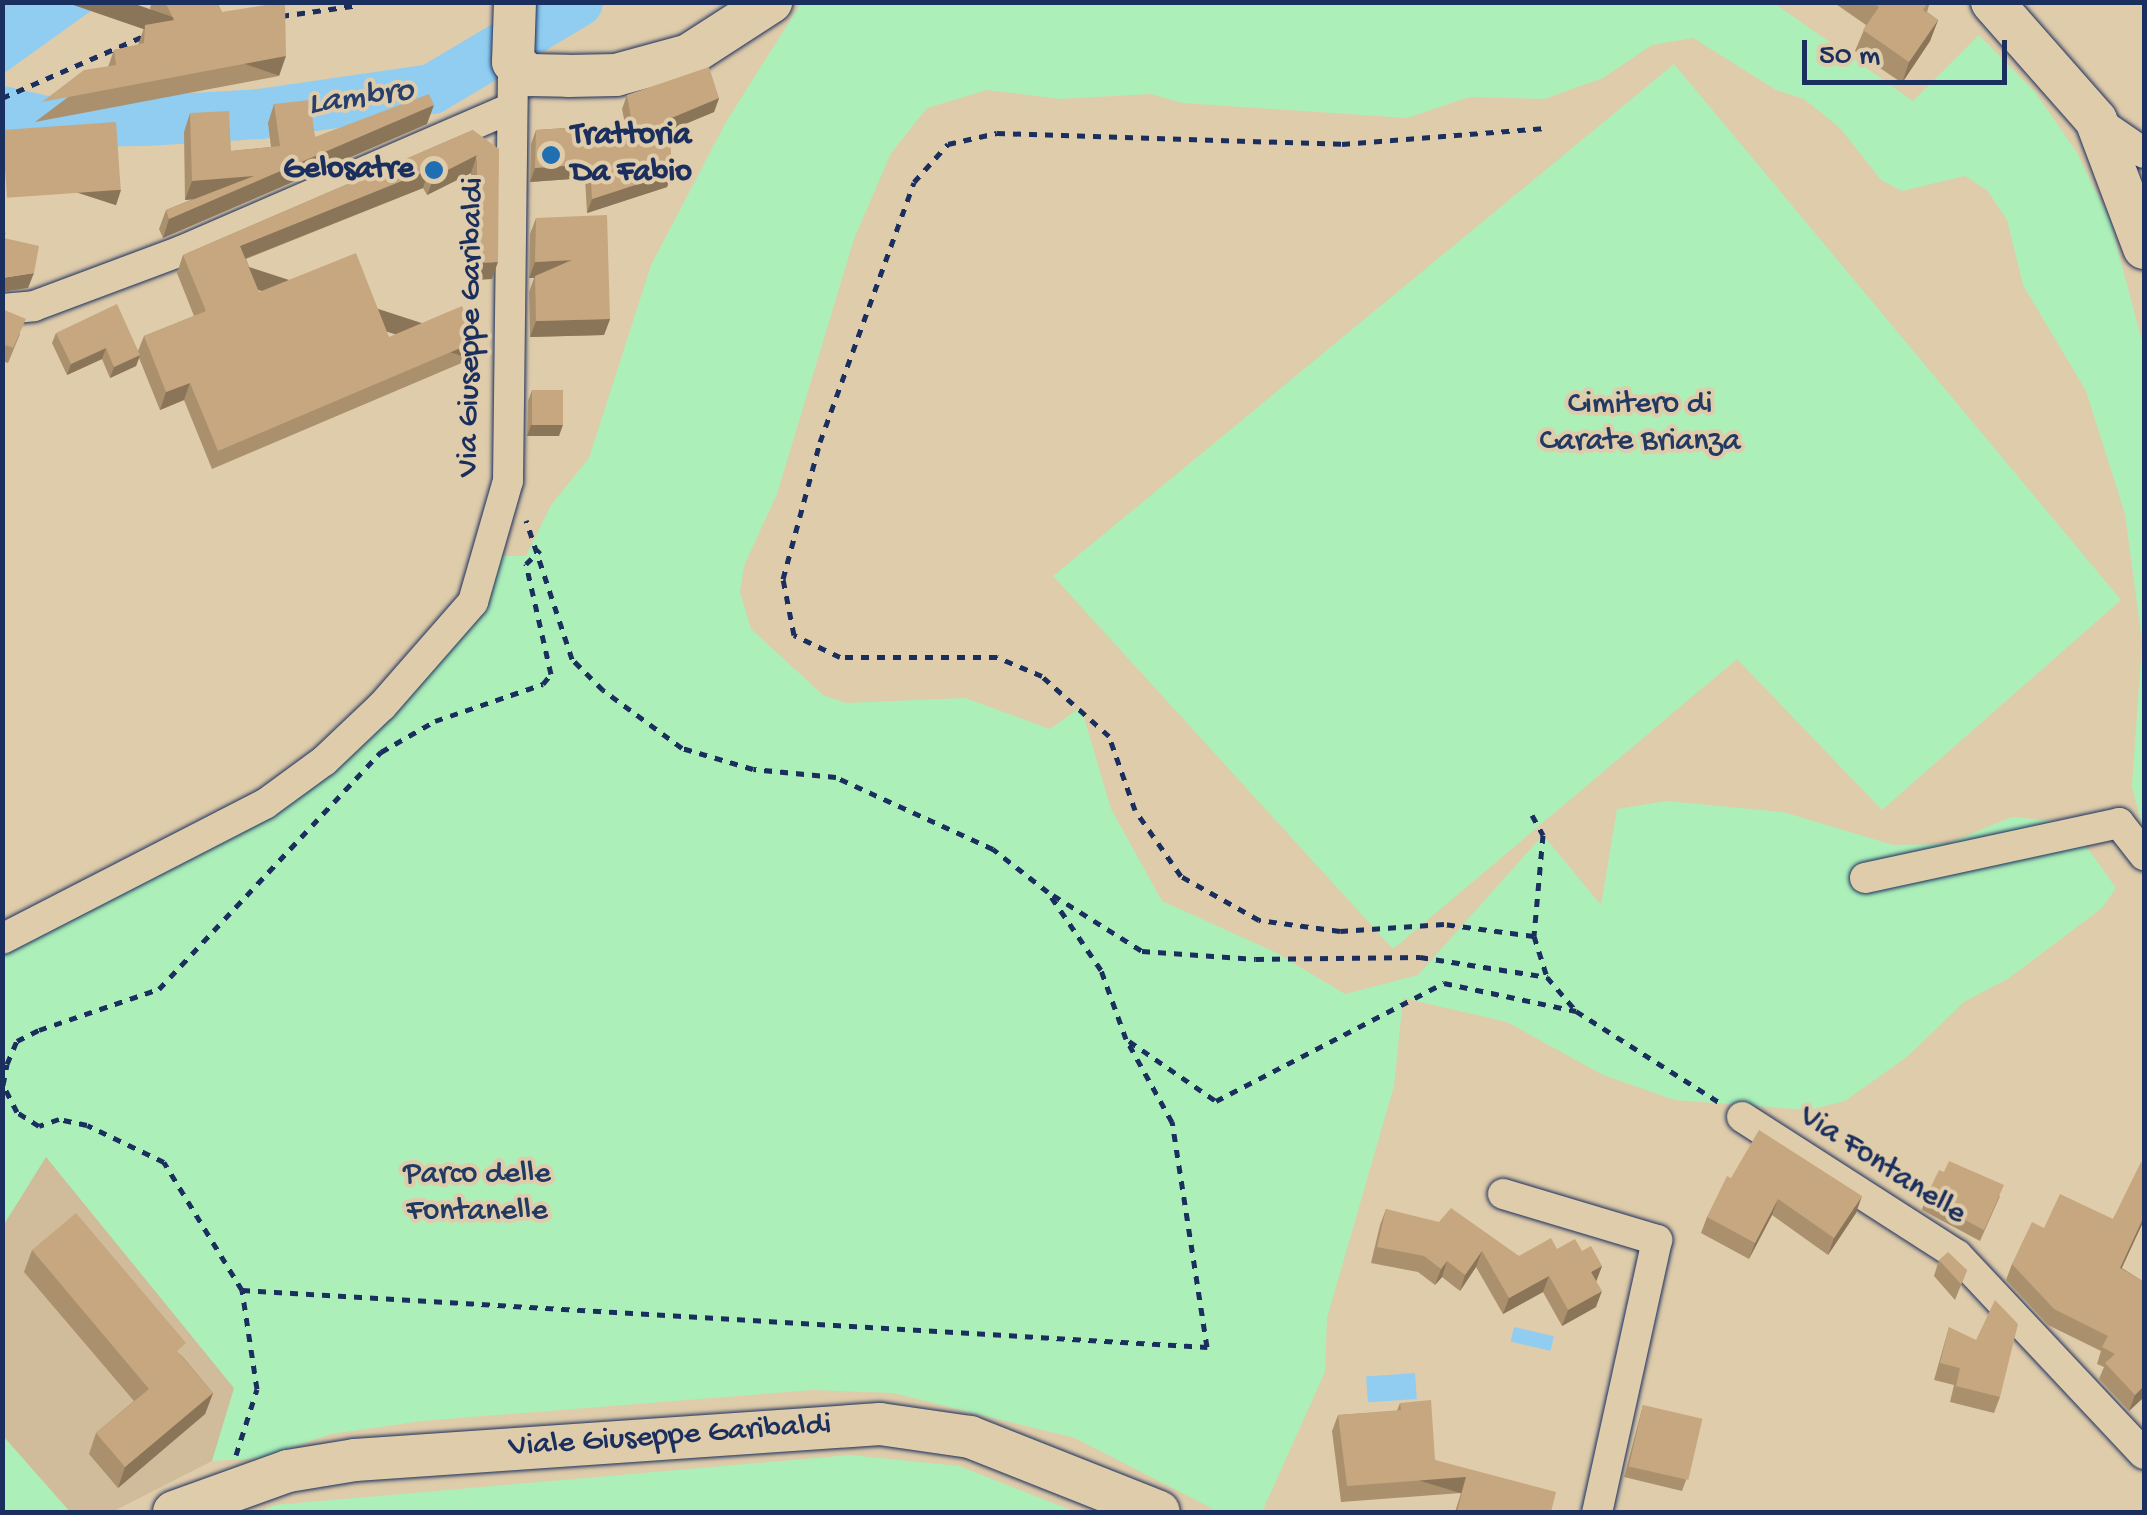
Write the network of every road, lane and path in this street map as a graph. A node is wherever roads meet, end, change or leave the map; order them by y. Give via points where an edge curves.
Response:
1 (515, 2) edge
2 (771, 2) edge
3 (1992, 2) edge
4 (359, 5) edge
5 (266, 18) edge
6 (154, 34) edge
7 (512, 62) junction
8 (2, 98) edge
9 (507, 110) junction
10 (2096, 120) junction
11 (1545, 128) dead end
12 (2144, 153) edge
13 (2144, 248) edge
14 (2, 309) edge
15 (508, 482) junction
16 (540, 550) junction
17 (1532, 815) dead end
18 (2144, 854) edge
19 (1864, 878) dead end
20 (1048, 892) junction
21 (1534, 936) junction
22 (2, 939) edge
23 (1547, 977) junction
24 (1576, 1011) junction
25 (1126, 1040) junction
26 (1742, 1118) joint
27 (1503, 1194) dead end
28 (242, 1290) junction
29 (2144, 1454) edge
30 (239, 1486) junction
31 (174, 1512) edge
32 (1159, 1512) edge
33 (1597, 1512) edge

1 - 7 main road
2 - 7 main road via 690,55 616,75 529,75
3 - 10 main road
4 - 5 path
6 - 8 path
7 - 9 street, Via Giuseppe Garibaldi
9 - 14 street via 180,250 34,306
9 - 15 street, Via Giuseppe Garibaldi
10 - 12 street
10 - 13 main road
11 - 21 path via 1342,144 998,133 948,144 914,182 820,442 783,579 794,635 840,657 997,657 1042,676 1109,736 1136,810 1181,876 1259,920 1340,931 1444,924
15 - 16 path
15 - 22 street, Via Giuseppe Garibaldi via 473,602 428,660 324,761 265,804
16 - 20 path via 572,659 682,748 753,769 836,778 993,848
16 - 28 path via 526,564 551,674 543,684 434,721 381,752 159,990 17,1041 7,1064 3,1085 38,1126 60,1119 87,1125 164,1162
17 - 21 path via 1543,835
18 - 19 street via 2119,824
20 - 23 path via 1142,950 1256,959 1420,957
20 - 25 path via 1101,970
21 - 23 path
23 - 24 path
24 - 25 path via 1444,983 1216,1100
24 - 26 path
25 - 28 path via 1172,1122 1207,1347
26 - 29 street, Via Fontanelle via 1957,1255
27 - 33 street via 1657,1240
28 - 30 path via 258,1389 234,1462
30 - 31 main road, Viale Giuseppe Garibaldi
30 - 32 main road, Viale Giuseppe Garibaldi via 354,1460 880,1424 970,1437

